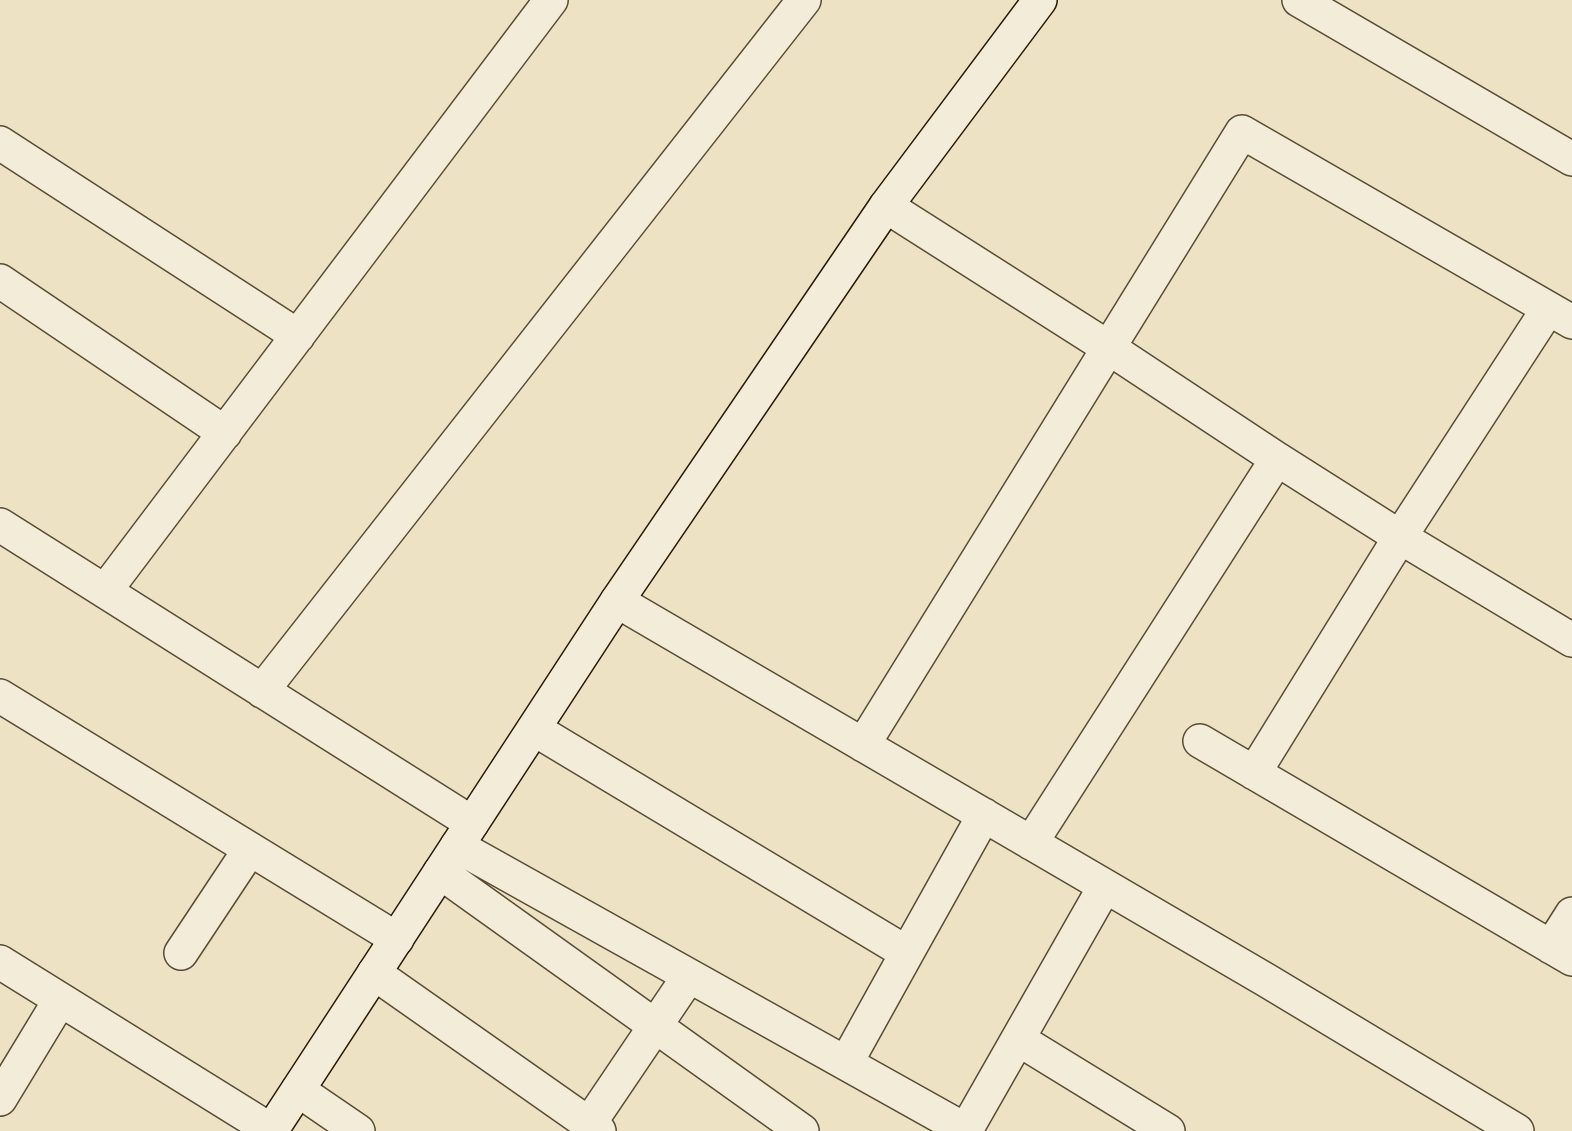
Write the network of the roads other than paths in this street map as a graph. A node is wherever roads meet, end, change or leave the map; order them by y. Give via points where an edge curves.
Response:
1 (551, 0) edge
2 (804, 0) edge
3 (1040, 0) edge
4 (1299, 0) edge
5 (0, 143) edge
6 (1572, 159) edge
7 (886, 207) junction
8 (0, 280) edge
9 (1560, 316) edge
10 (298, 336) junction
11 (1109, 348) junction
12 (225, 433) junction
13 (1277, 459) junction
14 (0, 525) edge
15 (1400, 537) junction
16 (105, 591) junction
17 (617, 602) junction
18 (1572, 640) edge
19 (262, 691) junction
20 (0, 696) edge
21 (534, 729) junction
22 (1200, 741) dead end
23 (863, 745) junction
24 (1254, 773) junction
25 (984, 815) junction
26 (1031, 843) junction
27 (457, 847) junction
28 (250, 849) junction
29 (1106, 886) junction
30 (1572, 914) edge
31 (397, 939) junction
32 (181, 953) dead end
33 (908, 953) junction
34 (1562, 953) edge
35 (0, 962) edge
36 (374, 973) junction
37 (689, 976) junction
38 (60, 1000) junction
39 (655, 1026) junction
40 (1018, 1040) junction
41 (846, 1063) junction
42 (298, 1090) junction
43 (0, 1100) edge
44 (594, 1128) edge
45 (354, 1130) edge
46 (962, 1130) edge
47 (271, 1131) edge
48 (802, 1131) edge
49 (1168, 1131) edge
50 (1517, 1131) edge

1 - 10 street
2 - 19 street
3 - 7 street
4 - 6 street
5 - 10 street
7 - 11 street
7 - 17 street
8 - 12 street
9 - 11 street via 1242,132
9 - 15 street
10 - 12 street
11 - 13 street
11 - 23 street
12 - 16 street
13 - 15 street
13 - 26 street
14 - 16 street
15 - 18 street
15 - 24 street
16 - 19 street
17 - 21 street
17 - 23 street
19 - 27 street
20 - 28 street
21 - 27 street
21 - 33 street
22 - 24 street
23 - 25 street
24 - 34 street
25 - 26 street
25 - 33 street
26 - 29 street
27 - 31 street
27 - 37 street
27 - 39 street
28 - 31 street
28 - 32 street
29 - 40 street
29 - 50 street
30 - 34 street
31 - 36 street
33 - 41 street
35 - 38 street
36 - 42 street
36 - 44 street
37 - 39 street
37 - 41 street
38 - 43 street
38 - 47 street
39 - 44 street
39 - 48 street
40 - 46 street
40 - 49 street
41 - 46 street
42 - 45 street
42 - 47 street

